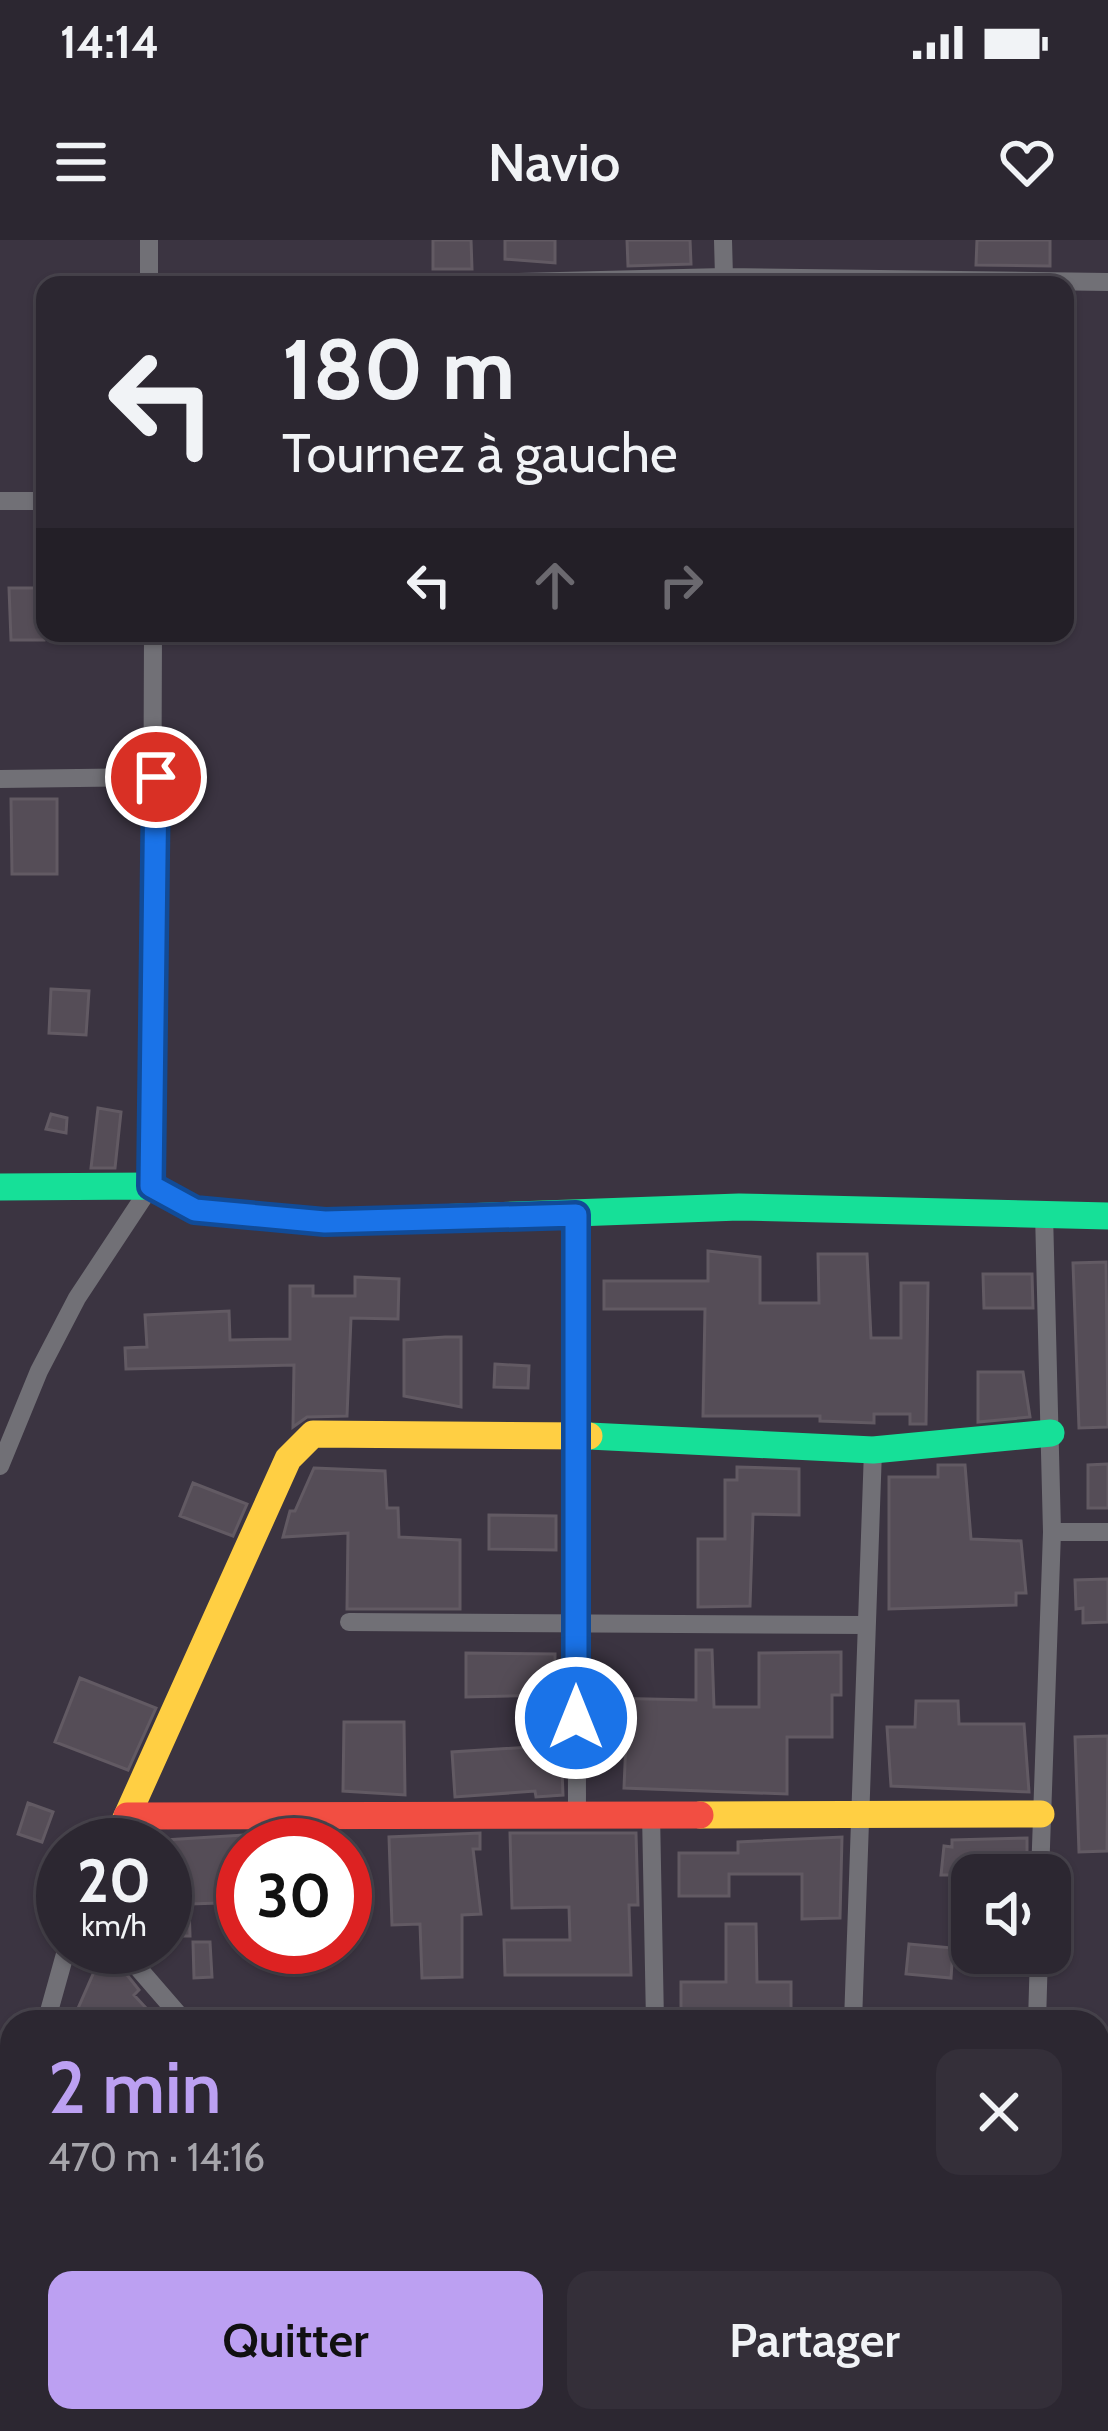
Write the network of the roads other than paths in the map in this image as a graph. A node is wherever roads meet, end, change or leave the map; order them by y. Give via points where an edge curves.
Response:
1 (149, 240) edge
2 (723, 240) edge
3 (149, 276) edge
4 (724, 276) edge
5 (1074, 282) edge
6 (1108, 282) edge
7 (0, 501) edge
8 (36, 501) edge
9 (153, 642) edge
10 (156, 777) junction
11 (0, 779) edge
12 (0, 1186) edge
13 (151, 1186) junction
14 (1044, 1213) junction
15 (576, 1215) junction
16 (1108, 1216) edge
17 (1051, 1433) junction
18 (576, 1435) junction
19 (873, 1450) junction
20 (0, 1466) edge
21 (1052, 1532) junction
22 (1108, 1532) edge
23 (349, 1622) dead end
24 (576, 1622) junction
25 (865, 1625) junction
26 (577, 1813) junction
27 (651, 1814) junction
28 (859, 1814) junction
29 (1041, 1814) junction
30 (127, 1816) joint
31 (1040, 1854) edge
32 (59, 1974) edge
33 (143, 1974) edge
34 (1038, 1974) edge
35 (49, 2010) edge
36 (175, 2010) edge
37 (655, 2010) edge
38 (853, 2010) edge
39 (1037, 2010) edge

1 - 3 street
2 - 4 street
5 - 6 street
7 - 8 street
9 - 10 street
10 - 11 street
10 - 13 street
12 - 13 street
13 - 15 street via 195,1210 325,1222
13 - 20 street via 68,1316
14 - 15 street via 739,1207
14 - 16 street
14 - 17 street
15 - 18 street
17 - 19 street
17 - 21 street
18 - 19 street
18 - 24 street
18 - 30 street via 302,1441
19 - 25 street
21 - 22 street
21 - 29 street
23 - 24 street
24 - 25 street
24 - 26 street
25 - 28 street
26 - 27 street
26 - 30 street
27 - 28 street
27 - 37 street
28 - 29 street
28 - 38 street
29 - 31 street
32 - 35 street
33 - 36 street
34 - 39 street

